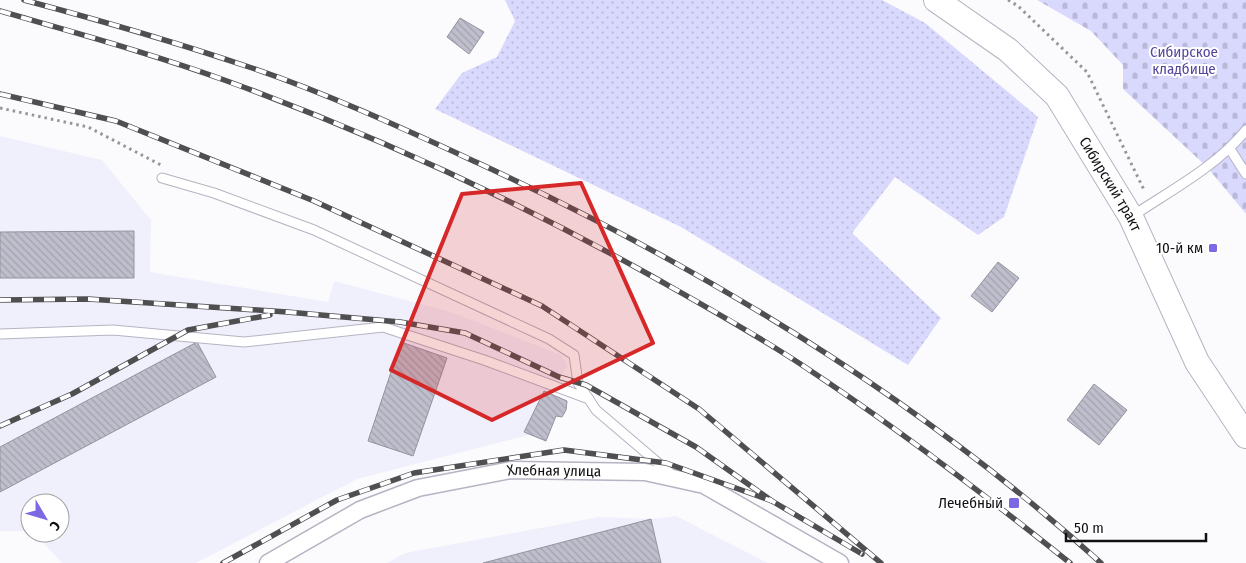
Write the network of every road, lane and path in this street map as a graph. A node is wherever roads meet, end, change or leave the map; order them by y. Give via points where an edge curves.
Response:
1 (936, 0) edge
2 (1008, 0) edge
3 (0, 108) edge
4 (1246, 130) edge
5 (1230, 149) junction
6 (162, 166) dead end
7 (1246, 174) edge
8 (162, 178) dead end
9 (1151, 204) junction
10 (1131, 217) junction
11 (0, 334) edge
12 (589, 399) junction
13 (1246, 436) edge
14 (677, 479) junction
15 (268, 563) edge
16 (840, 563) edge

1 - 10 main road, Сибирский тракт via 1008,50 1057,96
2 - 9 path via 1087,72
3 - 6 path via 88,127
4 - 5 lane
5 - 7 lane
5 - 9 lane
8 - 12 lane via 314,230 549,339 574,354 578,383
9 - 10 lane
10 - 13 main road, Сибирский тракт via 1197,362
11 - 12 lane via 113,330 244,342 383,327
12 - 14 lane via 596,410
14 - 15 street, Хлебная улица via 645,472 511,470 418,488 360,510
14 - 16 street, Хлебная улица via 704,485

